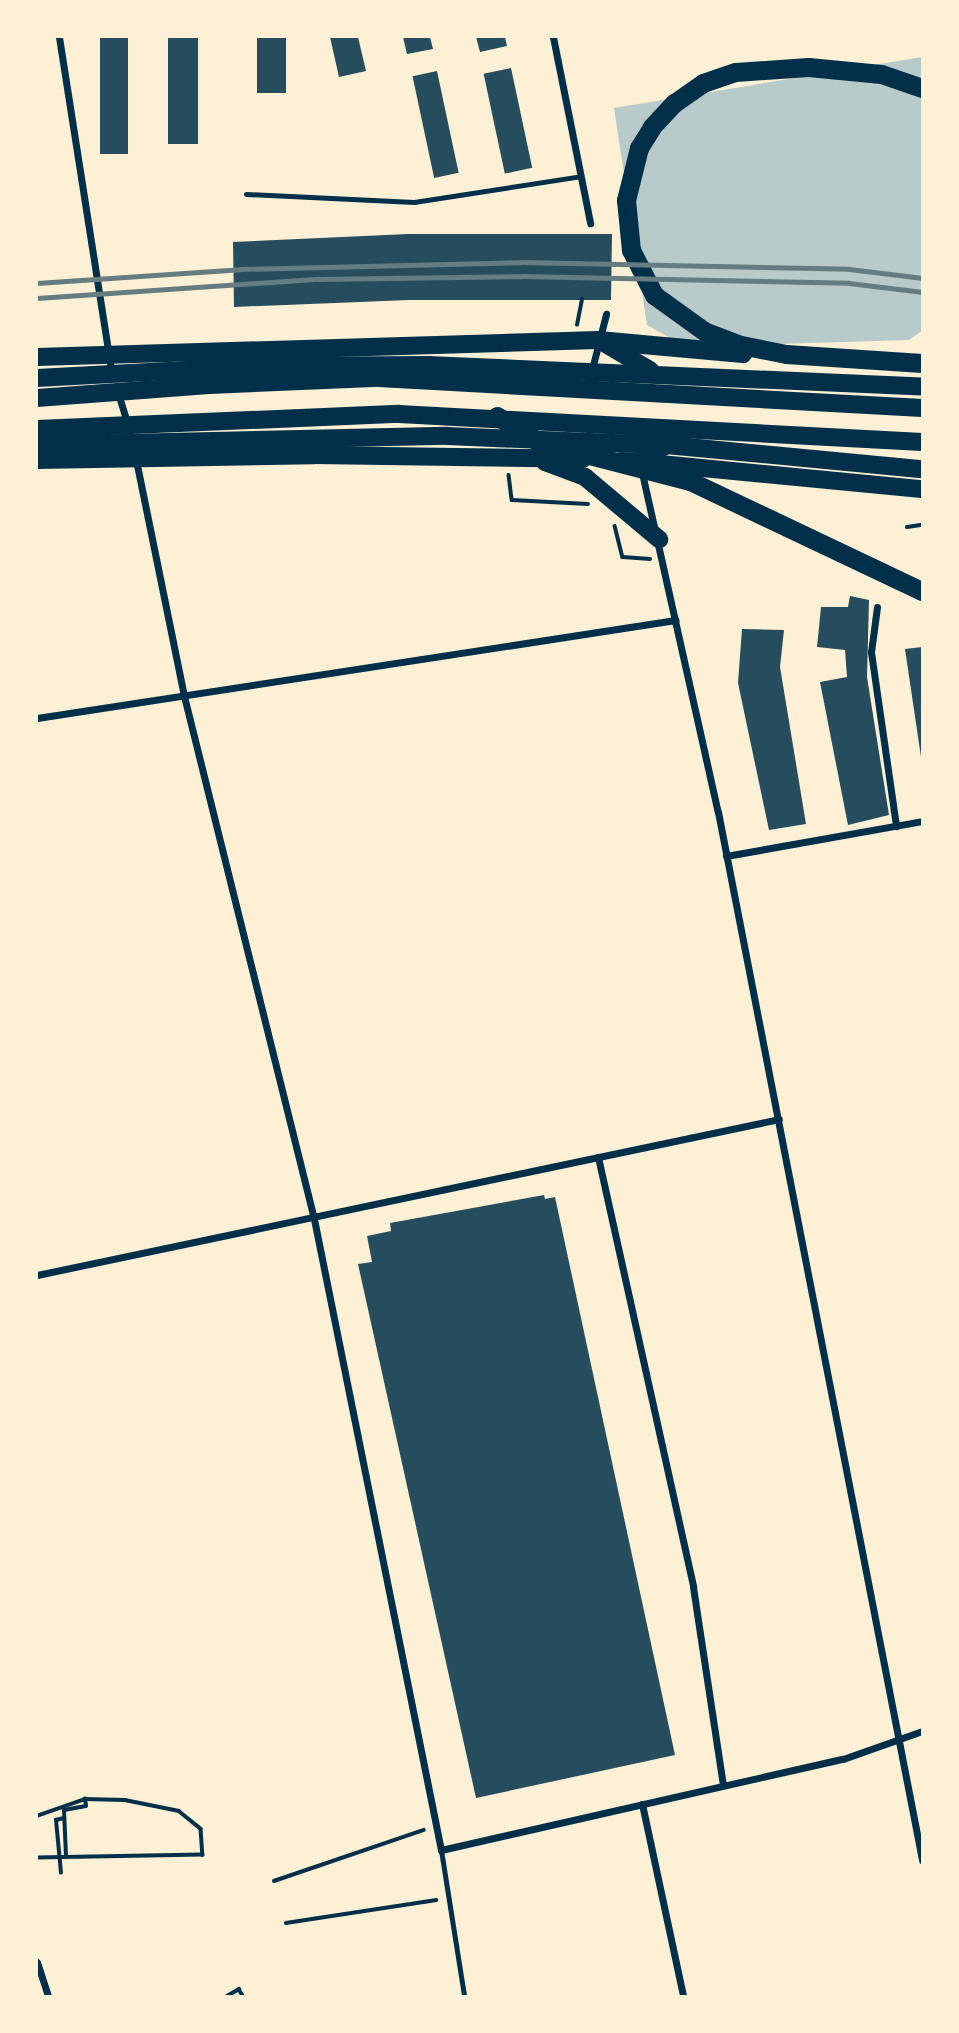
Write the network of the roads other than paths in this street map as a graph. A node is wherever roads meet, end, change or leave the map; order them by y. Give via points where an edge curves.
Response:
1 (59, 37) edge
2 (553, 37) edge
3 (922, 88) edge
4 (581, 176) junction
5 (246, 194) dead end
6 (590, 223) dead end
7 (606, 314) dead end
8 (598, 340) junction
9 (922, 350) edge
10 (37, 357) edge
11 (922, 363) edge
12 (592, 369) junction
13 (653, 372) junction
14 (112, 374) junction
15 (37, 378) edge
16 (922, 387) edge
17 (37, 398) edge
18 (922, 408) edge
19 (496, 416) junction
20 (37, 429) edge
21 (132, 441) junction
22 (922, 442) edge
23 (37, 445) edge
24 (666, 445) junction
25 (529, 456) junction
26 (37, 460) edge
27 (639, 462) junction
28 (922, 468) edge
29 (922, 489) edge
30 (659, 539) junction
31 (922, 591) edge
32 (877, 607) dead end
33 (676, 620) junction
34 (183, 692) junction
35 (37, 718) edge
36 (922, 821) edge
37 (896, 826) junction
38 (726, 856) junction
39 (779, 1119) junction
40 (598, 1157) junction
41 (314, 1219) junction
42 (37, 1275) edge
43 (922, 1731) edge
44 (898, 1741) junction
45 (723, 1785) junction
46 (642, 1804) junction
47 (441, 1850) junction
48 (922, 1860) edge
49 (37, 1962) edge
50 (48, 1996) edge
51 (464, 1996) edge
52 (683, 1996) edge

1 - 14 street
2 - 4 street
3 - 11 highway via 881,74 808,67 735,72 703,83 674,103 645,137 626,200 631,250 654,295 704,331 786,354
4 - 5 lane via 414,202
4 - 6 street
7 - 8 street
8 - 9 highway via 830,362 893,361
8 - 10 main road
8 - 12 street
8 - 13 main road
12 - 13 main road
12 - 14 main road via 257,366
13 - 16 main road
14 - 15 main road
14 - 21 street
17 - 18 main road via 379,378
19 - 20 main road via 202,419
19 - 22 main road
19 - 31 highway via 539,442 690,481
21 - 23 main road
21 - 24 main road via 447,436
21 - 34 street
24 - 27 main road
24 - 28 main road
25 - 26 main road
25 - 27 main road
25 - 30 main road via 585,477
27 - 29 main road
27 - 30 street
30 - 33 street
32 - 37 street via 871,652
33 - 34 street
33 - 38 street
34 - 35 street
34 - 41 street
36 - 37 street
37 - 38 street
38 - 39 street
39 - 40 street
39 - 44 street
40 - 41 street
40 - 45 street via 693,1587
41 - 42 street
41 - 47 street
43 - 44 street
44 - 45 street via 843,1759
44 - 48 street
45 - 46 street
46 - 47 street
46 - 52 street
47 - 51 lane
49 - 50 street

